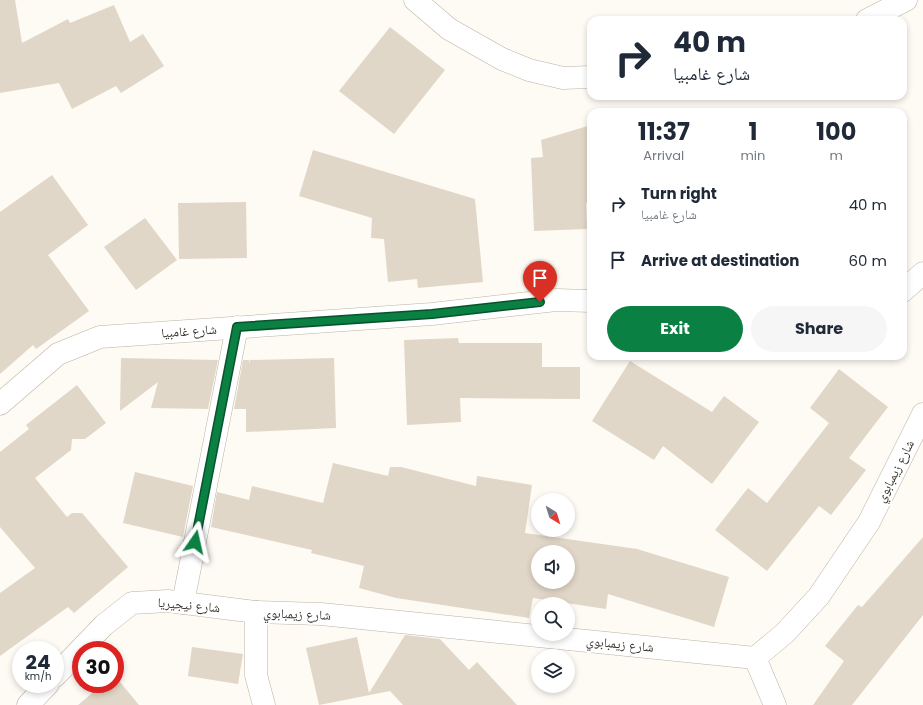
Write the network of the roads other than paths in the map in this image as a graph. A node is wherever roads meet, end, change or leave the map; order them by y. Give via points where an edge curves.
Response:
1 (415, 0) edge
2 (906, 0) edge
3 (875, 16) edge
4 (587, 77) edge
5 (923, 273) edge
6 (907, 287) edge
7 (587, 301) edge
8 (237, 327) junction
9 (0, 404) edge
10 (923, 414) edge
11 (183, 603) junction
12 (256, 612) junction
13 (755, 658) junction
14 (64, 667) edge
15 (39, 693) edge
16 (28, 705) edge
17 (264, 705) edge
18 (775, 705) edge

1 - 4 street via 449,29 502,58 529,70 563,78
2 - 3 street
5 - 6 street
7 - 8 street, شارع غامبيا via 556,300 432,314
8 - 9 street, شارع غامبيا via 100,337 58,354
8 - 11 street
10 - 13 street, شارع زيمبابوي via 869,522 819,596 785,633
11 - 12 street, شارع نيجيريا
11 - 14 street, شارع نيجيريا via 132,603 104,625
12 - 13 street, شارع زيمبابوي via 321,614
12 - 17 street, شارع زيمبابوي via 256,675
13 - 18 street
15 - 16 street

